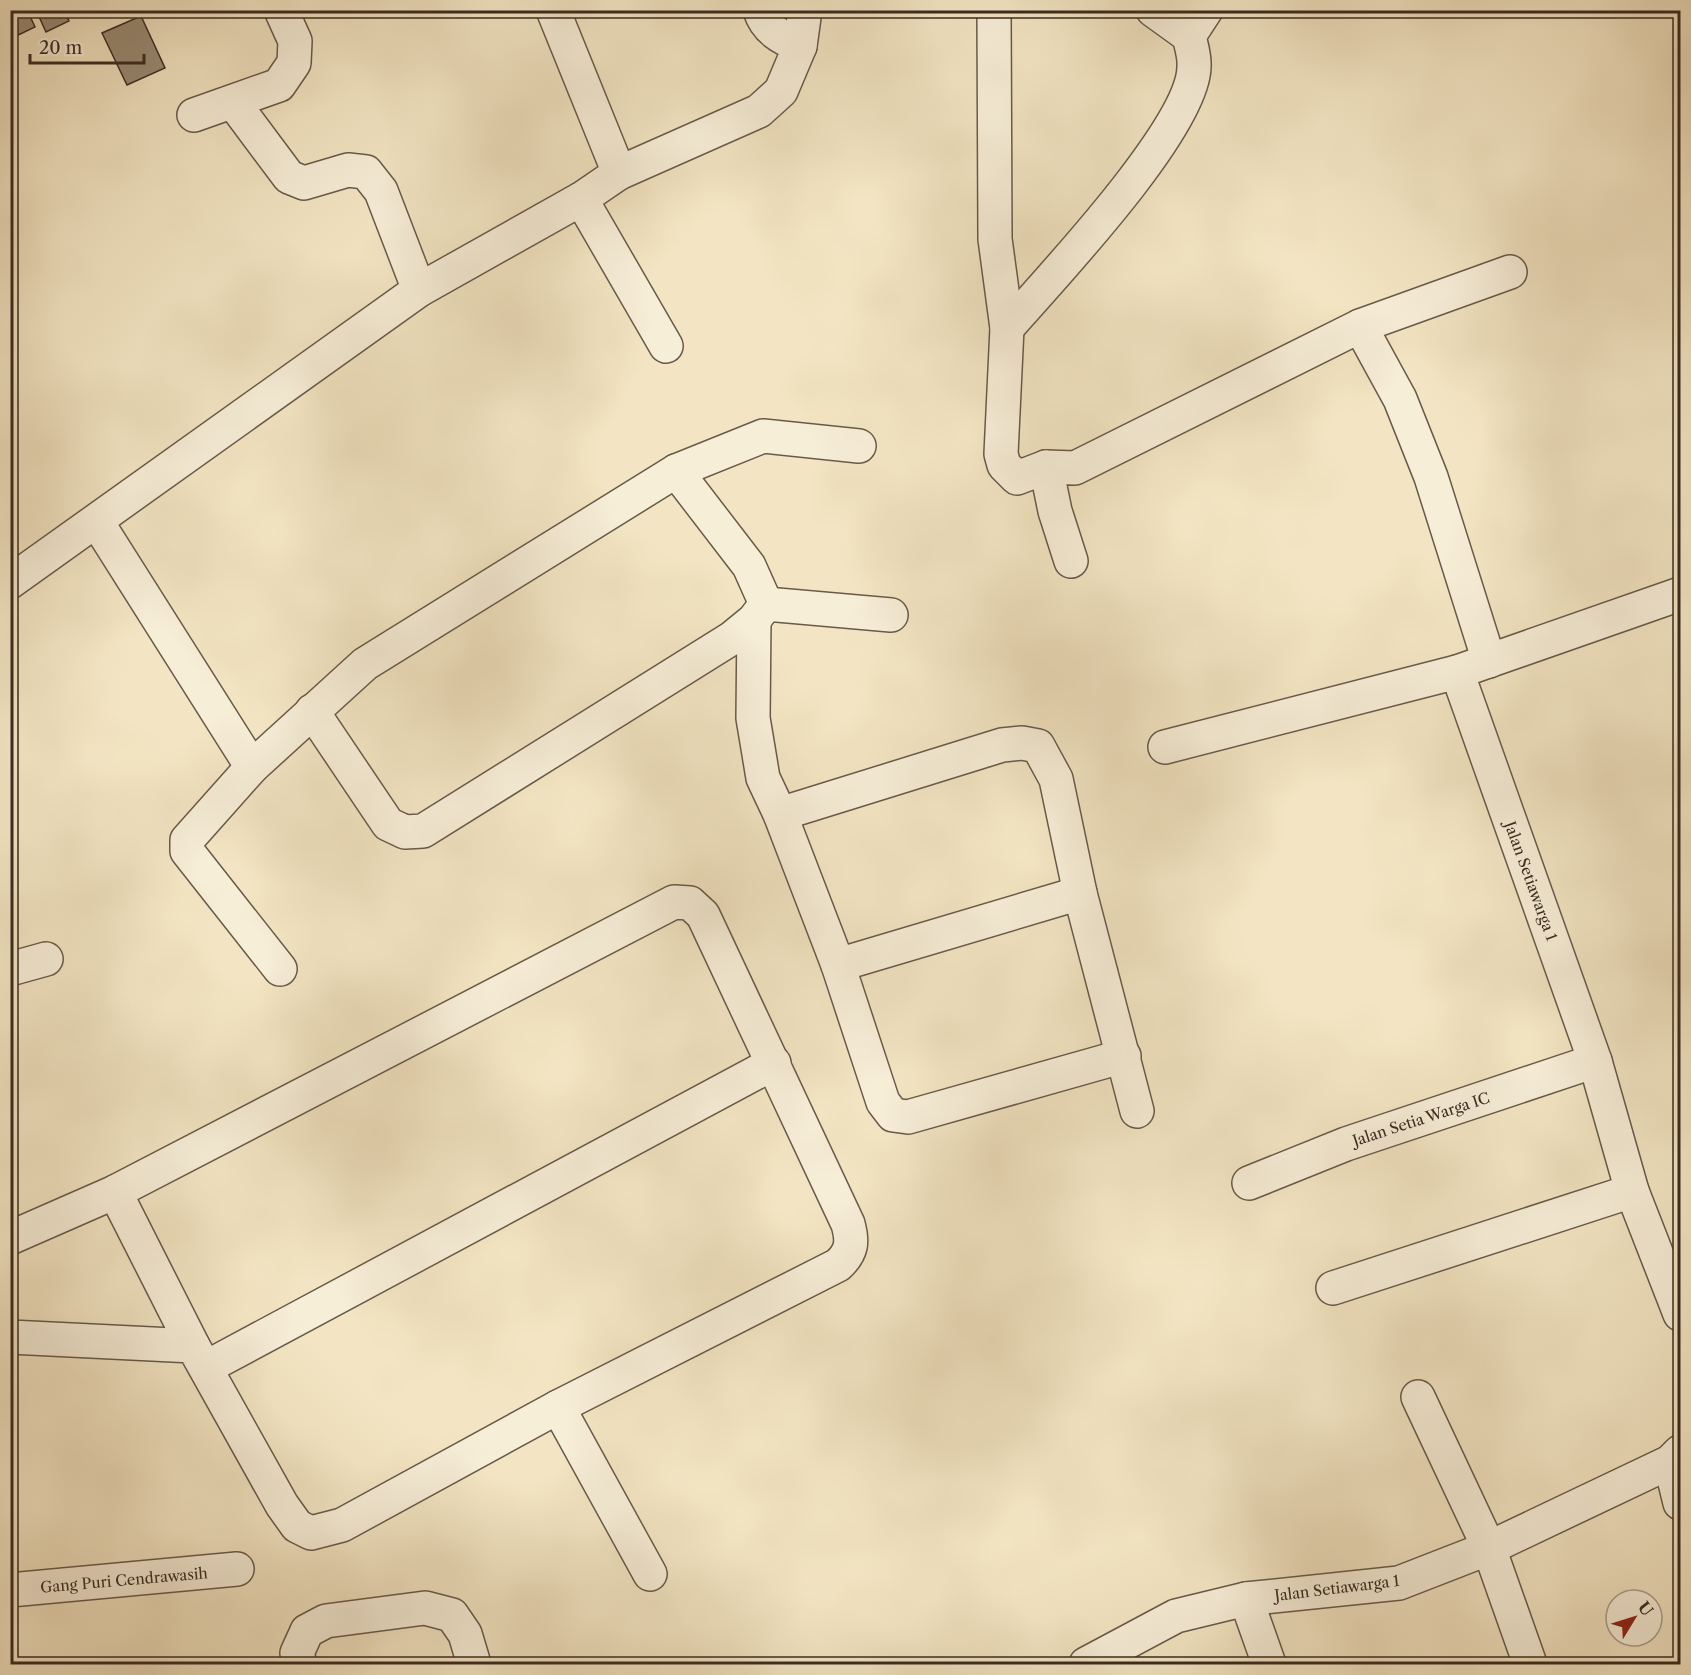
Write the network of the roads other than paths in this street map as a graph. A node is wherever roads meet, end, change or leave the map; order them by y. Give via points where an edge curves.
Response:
1 (281, 10) edge
2 (553, 10) edge
3 (760, 10) edge
4 (805, 10) edge
5 (994, 10) edge
6 (1153, 10) edge
7 (1197, 23) edge
8 (800, 46) junction
9 (233, 102) junction
10 (194, 114) dead end
11 (620, 173) junction
12 (581, 199) junction
13 (1510, 272) dead end
14 (419, 290) junction
15 (1360, 326) junction
16 (1007, 328) junction
17 (666, 346) dead end
18 (859, 446) dead end
19 (1046, 467) junction
20 (676, 471) junction
21 (97, 522) junction
22 (1071, 561) dead end
23 (10, 582) edge
24 (1680, 594) edge
25 (760, 612) junction
26 (891, 615) dead end
27 (1489, 661) junction
28 (1457, 672) junction
29 (312, 711) junction
30 (1165, 747) dead end
31 (252, 767) junction
32 (780, 814) junction
33 (1080, 893) junction
34 (46, 959) dead end
35 (838, 965) junction
36 (10, 969) edge
37 (280, 969) dead end
38 (1124, 1056) junction
39 (1595, 1061) junction
40 (774, 1063) junction
41 (1137, 1111) dead end
42 (1249, 1183) dead end
43 (1632, 1191) junction
44 (115, 1192) junction
45 (10, 1238) edge
46 (1333, 1288) dead end
47 (1680, 1314) edge
48 (10, 1337) edge
49 (200, 1357) junction
50 (1419, 1397) dead end
51 (558, 1407) junction
52 (1675, 1457) edge
53 (1680, 1501) edge
54 (1489, 1548) junction
55 (237, 1569) dead end
56 (650, 1574) dead end
57 (10, 1590) edge
58 (1246, 1599) junction
59 (300, 1665) edge
60 (474, 1665) edge
61 (1086, 1665) edge
62 (1269, 1665) edge
63 (1530, 1665) edge

1 - 9 street via 296,41 294,63 279,85
2 - 11 street
3 - 8 street via 763,21 772,30
4 - 8 street
5 - 16 street via 995,239
6 - 7 street
7 - 16 street via 1194,67 1181,110 1103,219
8 - 11 street via 781,91 759,111
9 - 10 street
9 - 14 street via 289,177 304,183 348,170 366,172 381,191
11 - 12 street
12 - 14 street
12 - 17 street
13 - 15 street
14 - 21 street
15 - 19 street via 1075,468
15 - 27 street via 1400,399 1431,477
16 - 19 street via 1000,441 1004,465 1017,478
18 - 20 street via 763,436
19 - 22 street
20 - 25 street via 749,566
20 - 29 street via 365,664
21 - 23 street
21 - 31 street
24 - 27 street
25 - 26 street
25 - 29 street via 732,638 423,831 405,832 388,825
25 - 32 street via 753,718 763,778
27 - 28 street
28 - 30 street
28 - 39 street, Jalan Setiawarga 1
29 - 31 street
31 - 37 street via 187,840 187,851
32 - 33 street via 1002,745 1038,746 1056,779
32 - 35 street
33 - 35 street
33 - 38 street
34 - 36 street
35 - 38 street via 883,1102 893,1115 908,1118
38 - 41 street
39 - 42 street, Jalan Setia Warga IC via 1346,1144
39 - 43 street, Jalan Setiawarga 1
40 - 44 street via 703,915 690,903 674,902
40 - 49 street
40 - 51 street via 848,1224 853,1242 847,1257
43 - 46 street
43 - 47 street, Jalan Setiawarga 1
44 - 45 street
44 - 49 street
48 - 49 street
49 - 51 street via 282,1505 297,1526 311,1533 342,1525
50 - 54 street
51 - 56 street
52 - 53 street
52 - 54 street, Jalan Setiawarga 1
54 - 58 street, Jalan Setiawarga 1 via 1399,1583
54 - 63 street
55 - 57 street, Gang Puri Cendrawasih
58 - 61 street, Jalan Setiawarga 1 via 1176,1616
58 - 62 street
59 - 60 street via 297,1653 307,1631 326,1621 425,1608 452,1615 465,1634

